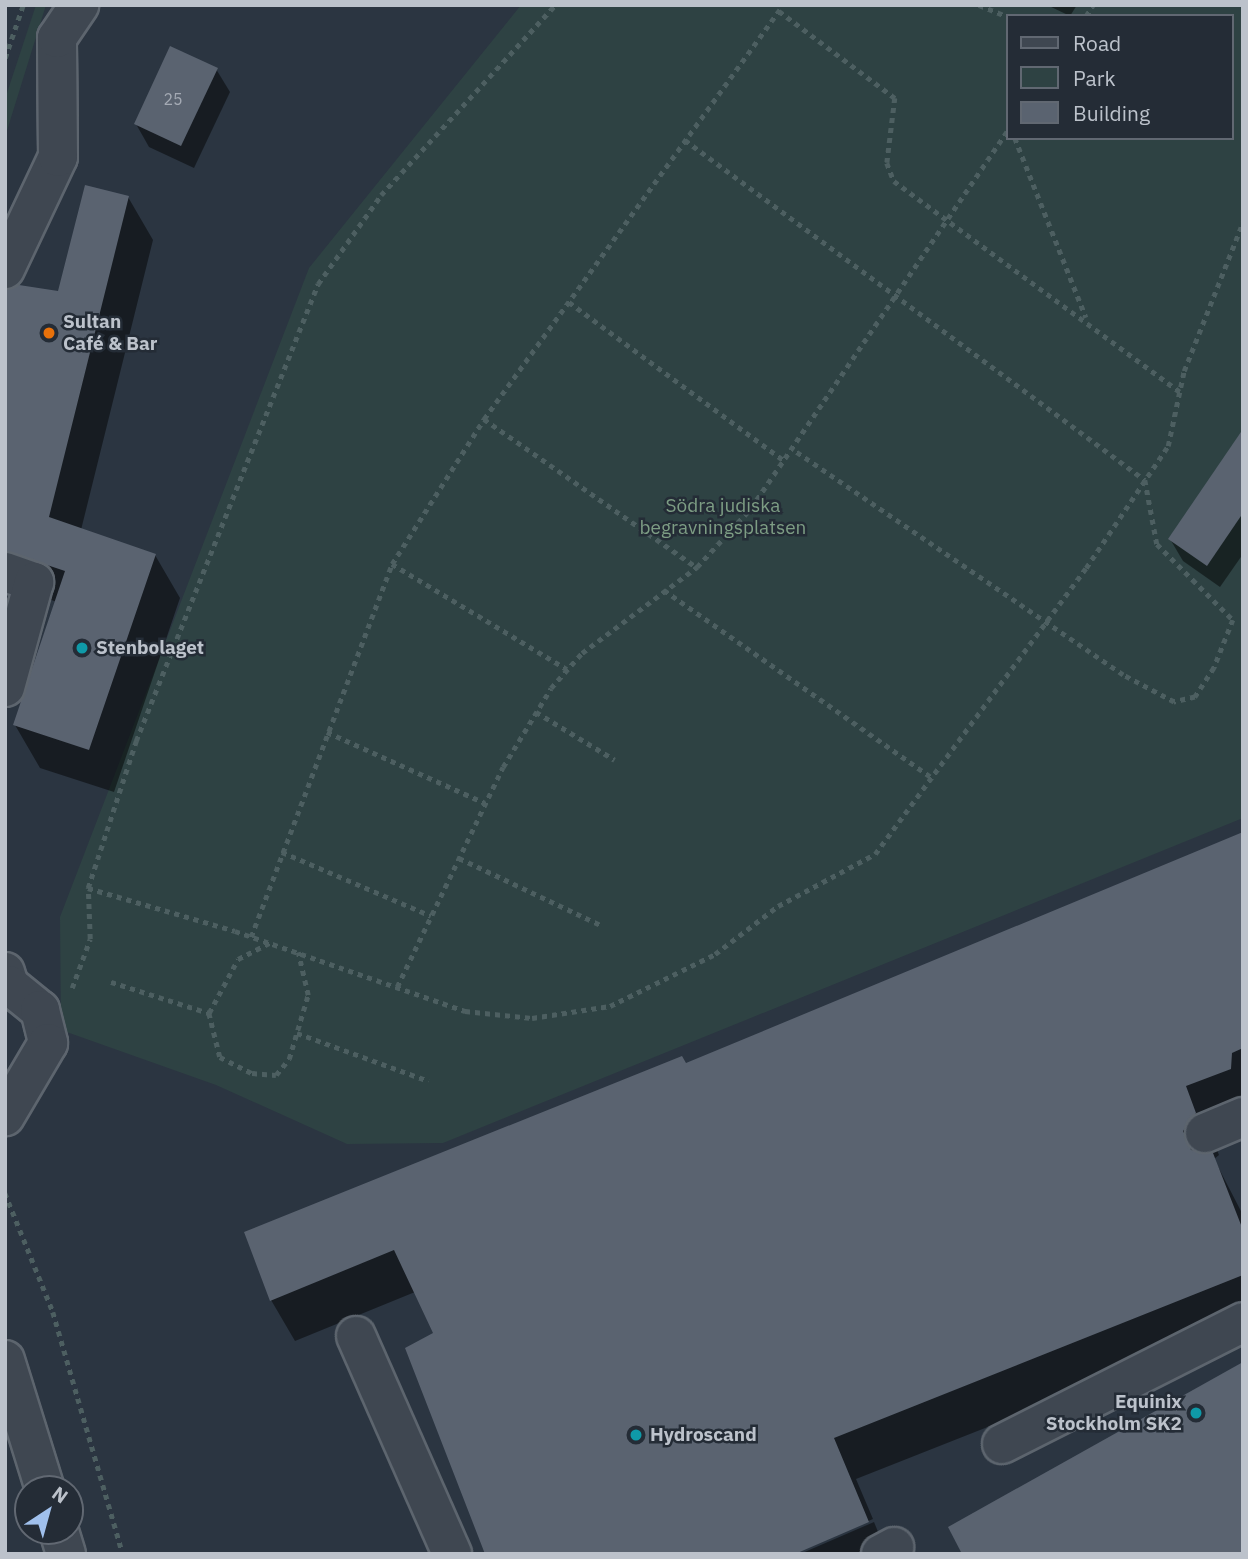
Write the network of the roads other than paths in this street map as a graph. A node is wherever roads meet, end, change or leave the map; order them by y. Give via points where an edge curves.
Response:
1 (79, 5) edge
2 (5, 270) edge
3 (5, 572) edge
4 (5, 687) edge
5 (5, 972) edge
6 (5, 1116) edge
7 (1243, 1117) edge
8 (1205, 1133) dead end
9 (1243, 1322) edge
10 (356, 1336) dead end
11 (5, 1360) edge
12 (1002, 1444) dead end
13 (42, 1475) edge
14 (452, 1554) edge

1 - 2 street via 57,38 58,157
3 - 4 street via 34,582
5 - 6 street via 9,985 40,1010 48,1044
7 - 8 street
9 - 12 street
10 - 14 street
11 - 13 street

